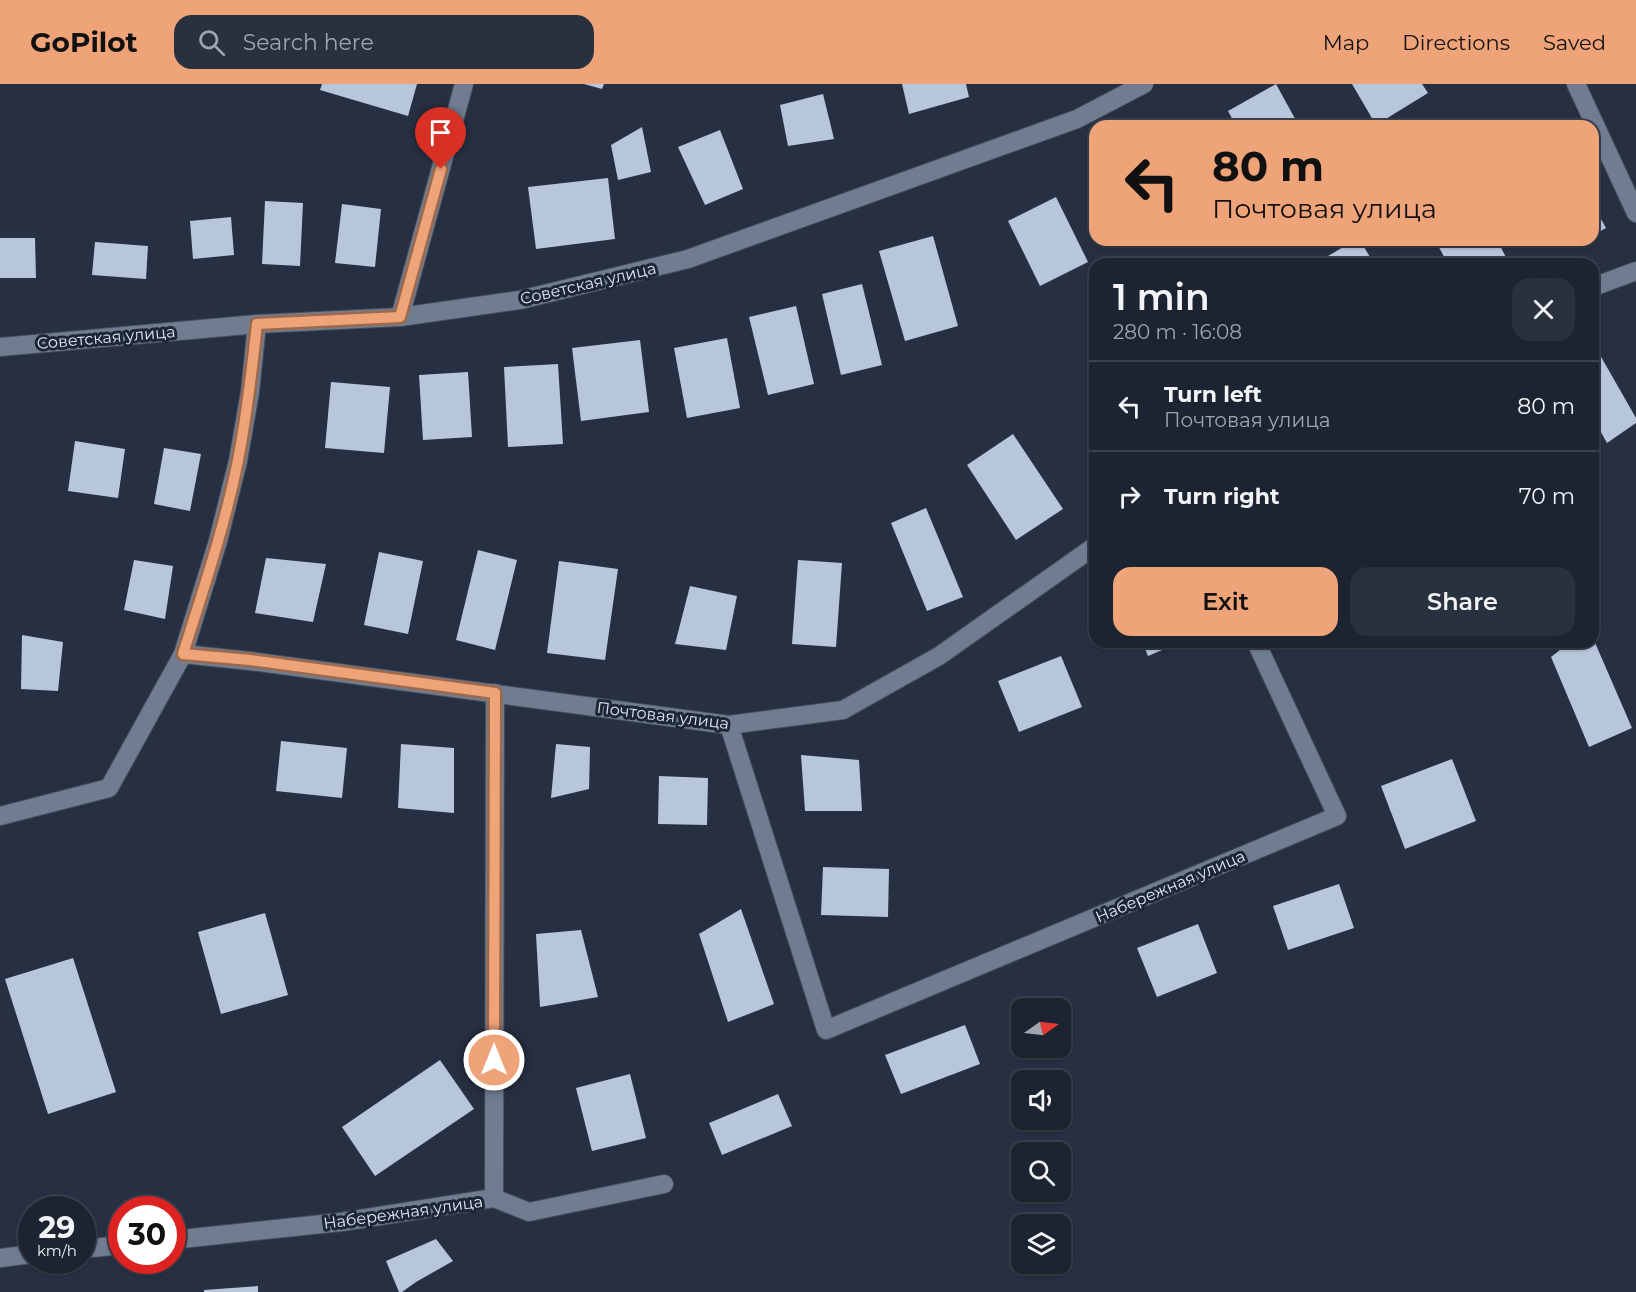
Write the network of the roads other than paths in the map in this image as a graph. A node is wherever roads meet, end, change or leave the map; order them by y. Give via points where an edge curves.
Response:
1 (464, 84) edge
2 (1144, 84) edge
3 (1576, 84) edge
4 (1593, 120) edge
5 (1599, 133) edge
6 (1636, 213) edge
7 (1636, 271) edge
8 (1599, 285) edge
9 (400, 317) junction
10 (257, 324) junction
11 (0, 347) edge
12 (1089, 550) edge
13 (1259, 648) edge
14 (183, 654) junction
15 (495, 693) junction
16 (729, 725) junction
17 (0, 816) edge
18 (664, 1184) dead end
19 (494, 1198) junction
20 (186, 1238) edge
21 (18, 1256) edge
22 (0, 1258) edge

1 - 9 street
2 - 9 street, Советская улица via 1077,119 688,260 520,300
3 - 4 street
5 - 6 street
7 - 8 street
9 - 10 street, Советская улица
10 - 11 street, Советская улица
10 - 14 street via 238,461
12 - 16 street, Почтовая улица via 939,656 843,710
13 - 16 street, Набережная улица via 1337,816 826,1030
14 - 15 street, Почтовая улица
14 - 17 street via 109,788
15 - 16 street, Почтовая улица
15 - 19 street
18 - 19 street, Набережная улица via 529,1212
19 - 20 street, Набережная улица via 340,1222
21 - 22 street

